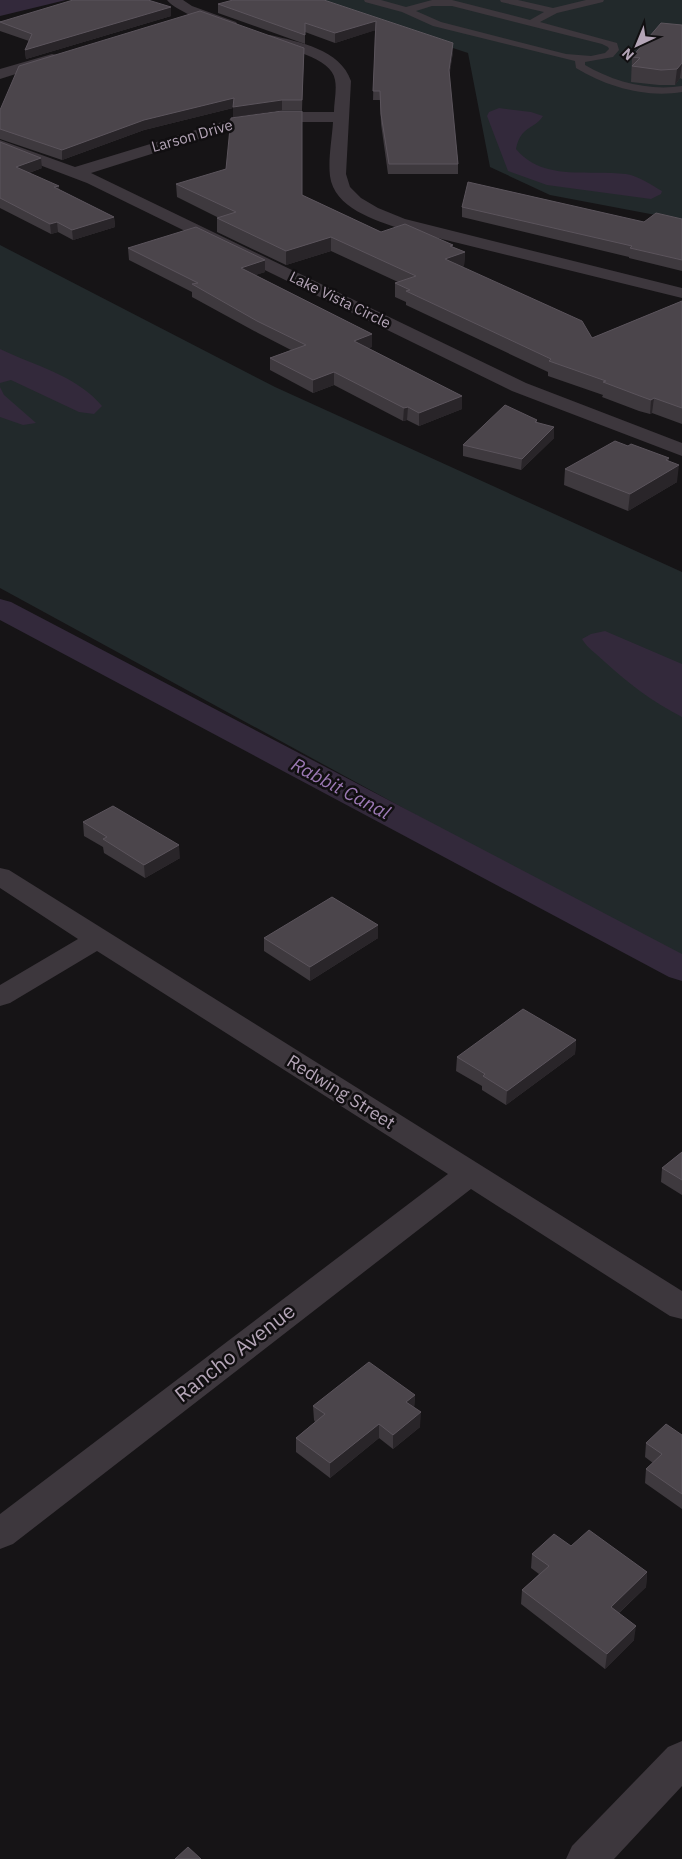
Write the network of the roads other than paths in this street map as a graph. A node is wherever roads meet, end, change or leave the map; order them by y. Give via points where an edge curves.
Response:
1 (174, 0) edge
2 (370, 0) edge
3 (505, 0) edge
4 (599, 0) edge
5 (451, 1) edge
6 (406, 10) junction
7 (553, 12) junction
8 (200, 14) junction
9 (181, 20) edge
10 (531, 23) junction
11 (67, 54) edge
12 (580, 60) junction
13 (0, 74) edge
14 (682, 89) edge
15 (340, 117) junction
16 (0, 145) edge
17 (76, 172) junction
18 (682, 293) edge
19 (682, 450) edge
20 (0, 876) edge
21 (97, 939) junction
22 (0, 997) edge
23 (470, 1173) junction
24 (682, 1307) edge
25 (0, 1534) edge
26 (682, 1759) edge
27 (586, 1859) edge

1 - 8 street
2 - 6 lane
3 - 7 lane
4 - 7 lane
5 - 6 lane
5 - 10 lane
6 - 12 lane via 437,24
7 - 10 lane
8 - 9 street
8 - 15 street via 333,64 343,81
10 - 12 lane via 613,45 614,50 609,55
11 - 13 street
12 - 14 lane via 580,66 629,86 664,91
15 - 17 street, Larson Drive via 282,117 232,124
15 - 18 street via 338,174 342,188 351,199 368,209 407,225
16 - 17 street, Lake Vista Circle
17 - 19 street, Lake Vista Circle via 519,387
20 - 21 street, Redwing Street
21 - 22 street
21 - 23 street, Redwing Street
23 - 24 street, Redwing Street
23 - 25 street, Rancho Avenue
26 - 27 street

